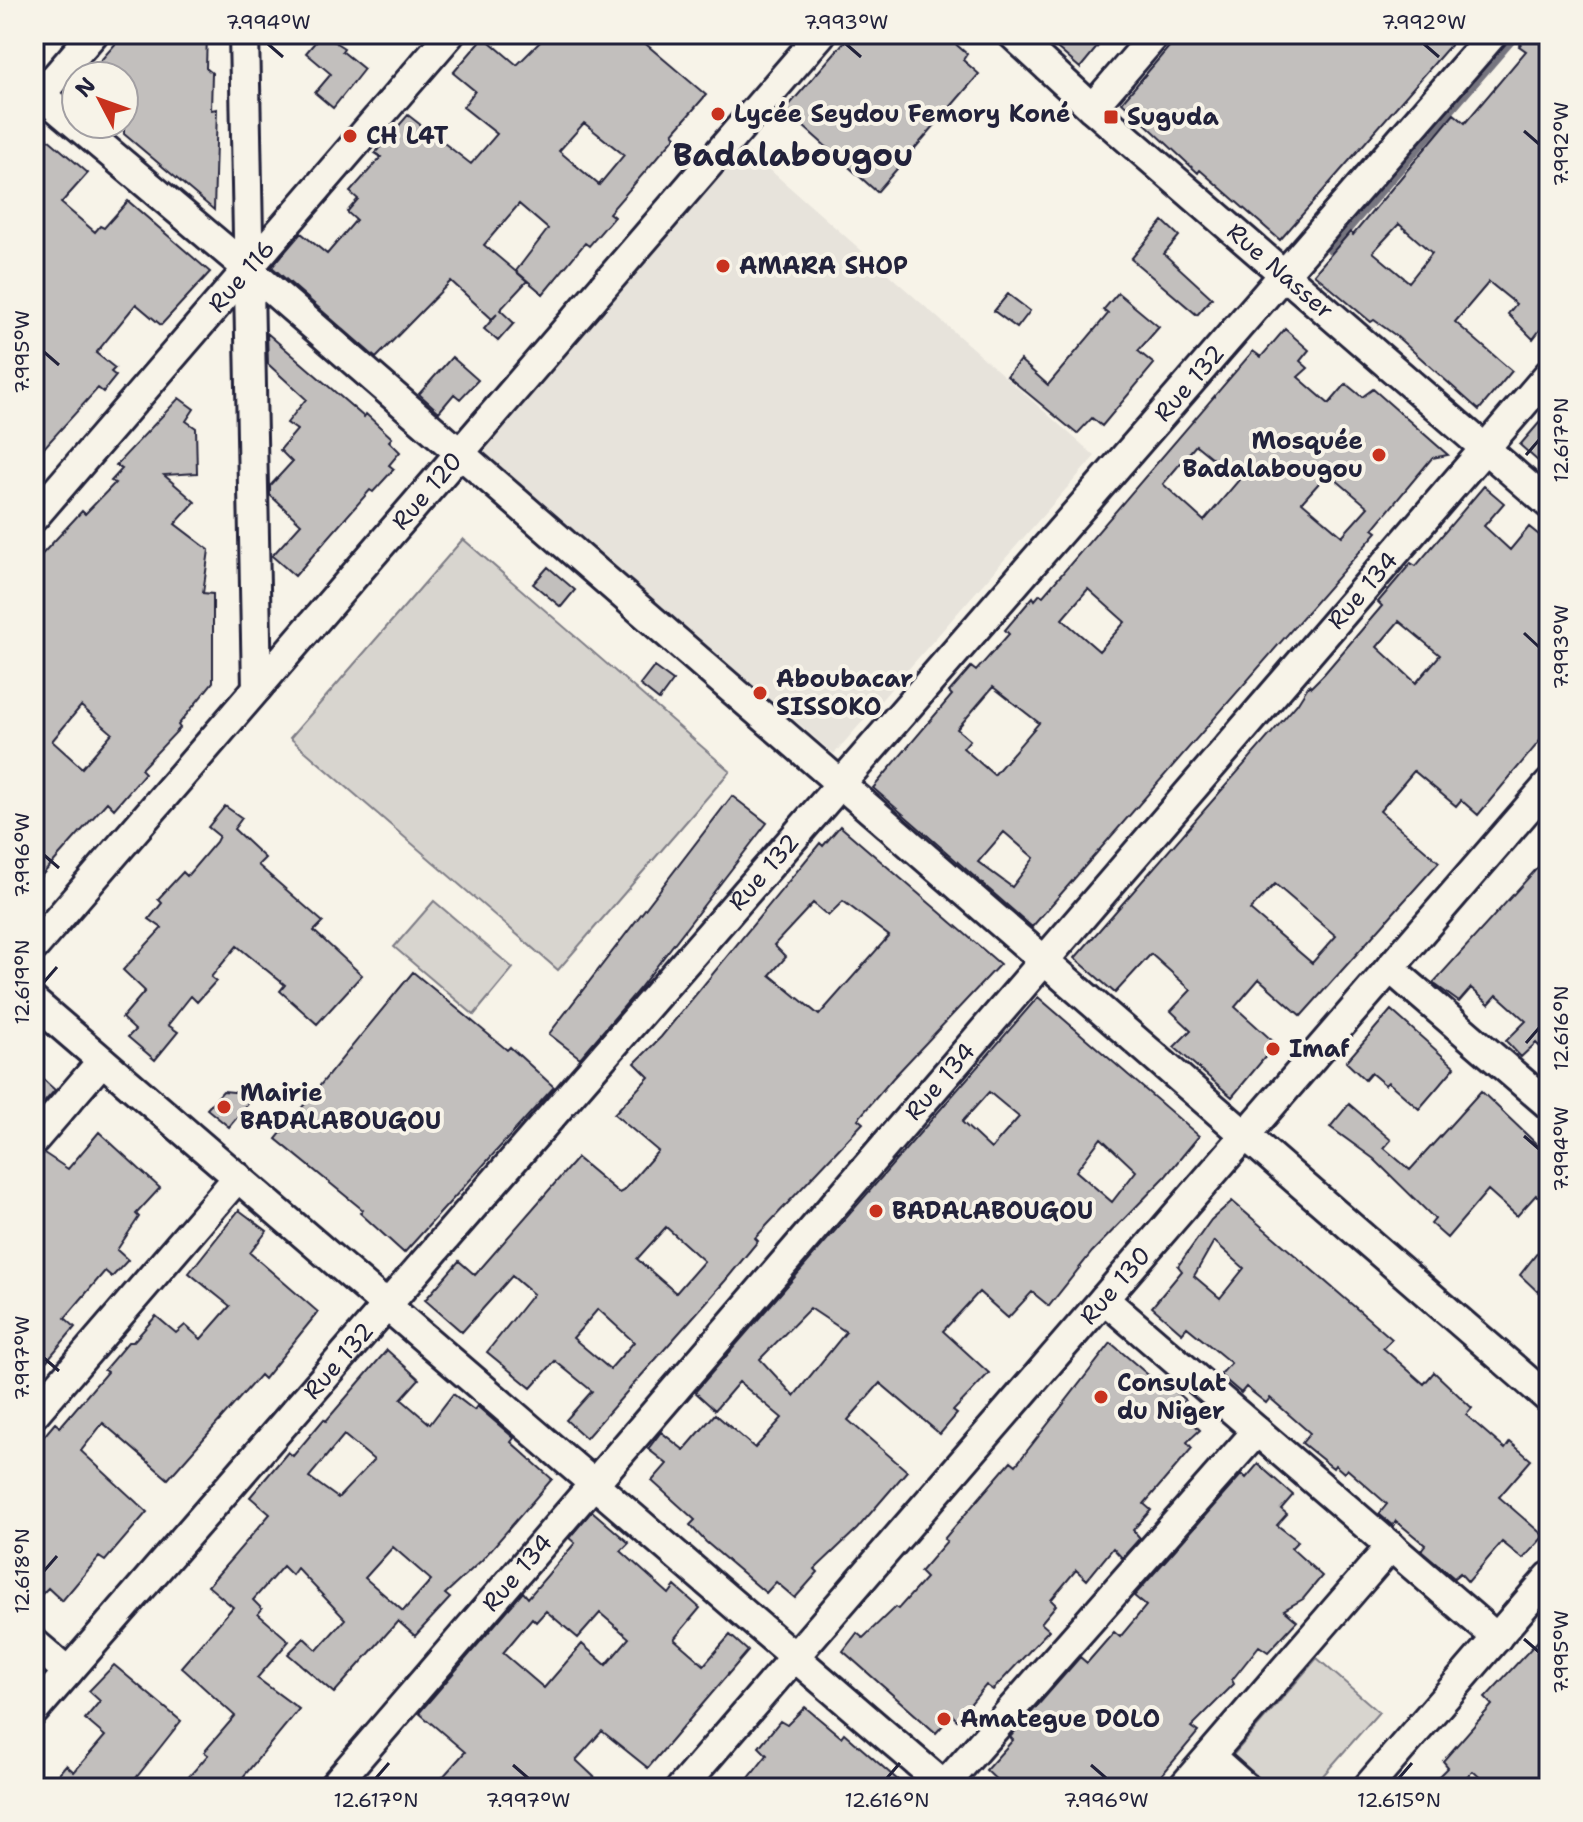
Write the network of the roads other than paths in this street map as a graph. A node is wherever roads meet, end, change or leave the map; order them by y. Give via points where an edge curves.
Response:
1 (93, 34) edge
2 (244, 34) edge
3 (450, 34) edge
4 (821, 34) edge
5 (1012, 34) edge
6 (1156, 34) edge
7 (1493, 34) edge
8 (36, 95) edge
9 (1092, 108) junction
10 (249, 270) junction
11 (1284, 274) junction
12 (1549, 374) edge
13 (1485, 449) junction
14 (457, 455) junction
15 (1549, 504) edge
16 (34, 517) edge
17 (257, 688) junction
18 (1549, 784) edge
19 (839, 786) junction
20 (34, 947) edge
21 (1043, 962) junction
22 (1390, 968) junction
23 (34, 1002) edge
24 (102, 1061) junction
25 (1547, 1099) edge
26 (1244, 1136) junction
27 (34, 1140) edge
28 (238, 1177) junction
29 (1104, 1299) junction
30 (387, 1305) junction
31 (1549, 1399) edge
32 (34, 1414) edge
33 (1257, 1431) junction
34 (594, 1484) junction
35 (1391, 1546) junction
36 (1549, 1577) edge
37 (1497, 1638) junction
38 (34, 1643) edge
39 (795, 1657) junction
40 (68, 1672) junction
41 (34, 1711) edge
42 (1210, 1756) junction
43 (945, 1787) edge
44 (332, 1788) edge
45 (681, 1788) edge
46 (1182, 1788) edge
47 (1246, 1788) edge
48 (1367, 1788) edge

1 - 8 street
2 - 10 street
3 - 10 street, Rue 116
4 - 14 street, Rue 120
5 - 9 street, Rue Nasser
6 - 9 street
7 - 11 street, Rue 132
8 - 10 street
9 - 11 street, Rue Nasser
10 - 14 street
10 - 16 street, Rue 116
10 - 17 street
11 - 13 street, Rue Nasser
11 - 19 street, Rue 132
12 - 13 street, Rue 134
13 - 15 street, Rue Nasser
13 - 21 street, Rue 134
14 - 17 street, Rue 120
14 - 19 street
17 - 20 street, Rue 120
18 - 22 street, Rue 130
19 - 21 street
19 - 30 street, Rue 132
21 - 26 street
21 - 34 street, Rue 134
22 - 25 street
22 - 26 street, Rue 130
23 - 24 street
24 - 27 street
24 - 28 street
26 - 29 street, Rue 130
26 - 31 street
28 - 30 street
28 - 32 street
29 - 33 street
29 - 39 street, Rue 130
30 - 34 street
30 - 40 street, Rue 132
33 - 35 street
33 - 43 street
34 - 39 street
34 - 44 street, Rue 134
35 - 37 street
35 - 42 street
36 - 37 street
37 - 48 street
38 - 40 street
39 - 43 street
39 - 45 street, Rue 130
40 - 41 street, Rue 132
42 - 46 street
42 - 47 street

